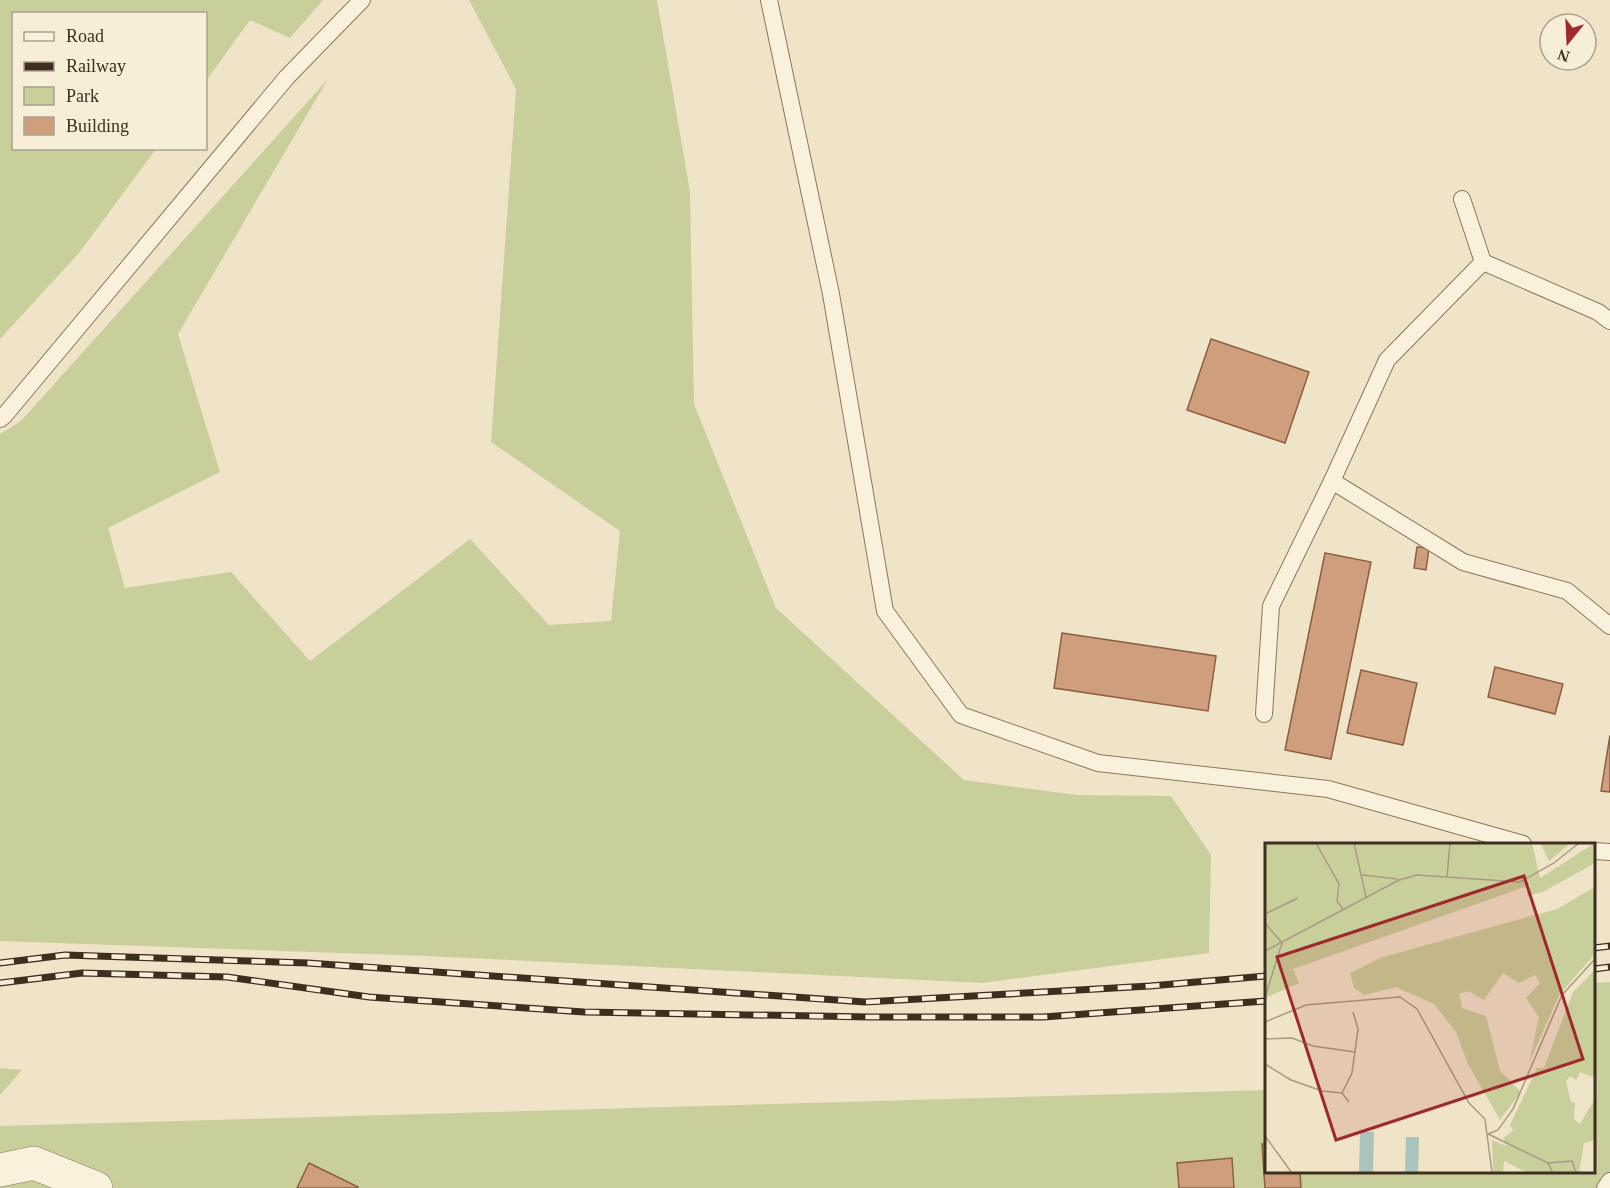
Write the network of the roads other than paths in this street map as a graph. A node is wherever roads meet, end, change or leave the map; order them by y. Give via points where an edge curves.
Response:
1 (362, 0) edge
2 (769, 0) edge
3 (1462, 199) dead end
4 (1483, 262) junction
5 (1610, 321) edge
6 (0, 419) edge
7 (1332, 481) junction
8 (1610, 626) edge
9 (1264, 714) dead end
10 (1519, 843) edge
11 (1595, 851) edge
12 (1610, 852) edge
13 (0, 1170) edge
14 (1610, 1181) edge
15 (96, 1188) edge
16 (1605, 1188) edge

1 - 6 lane via 287,77
2 - 10 lane via 831,294 885,611 961,715 1098,763 1328,789
3 - 4 lane
4 - 5 lane via 1598,312
4 - 7 lane via 1387,360
7 - 8 lane via 1463,562 1567,591
7 - 9 lane via 1270,606
11 - 12 lane
13 - 15 street via 34,1163
14 - 16 lane

